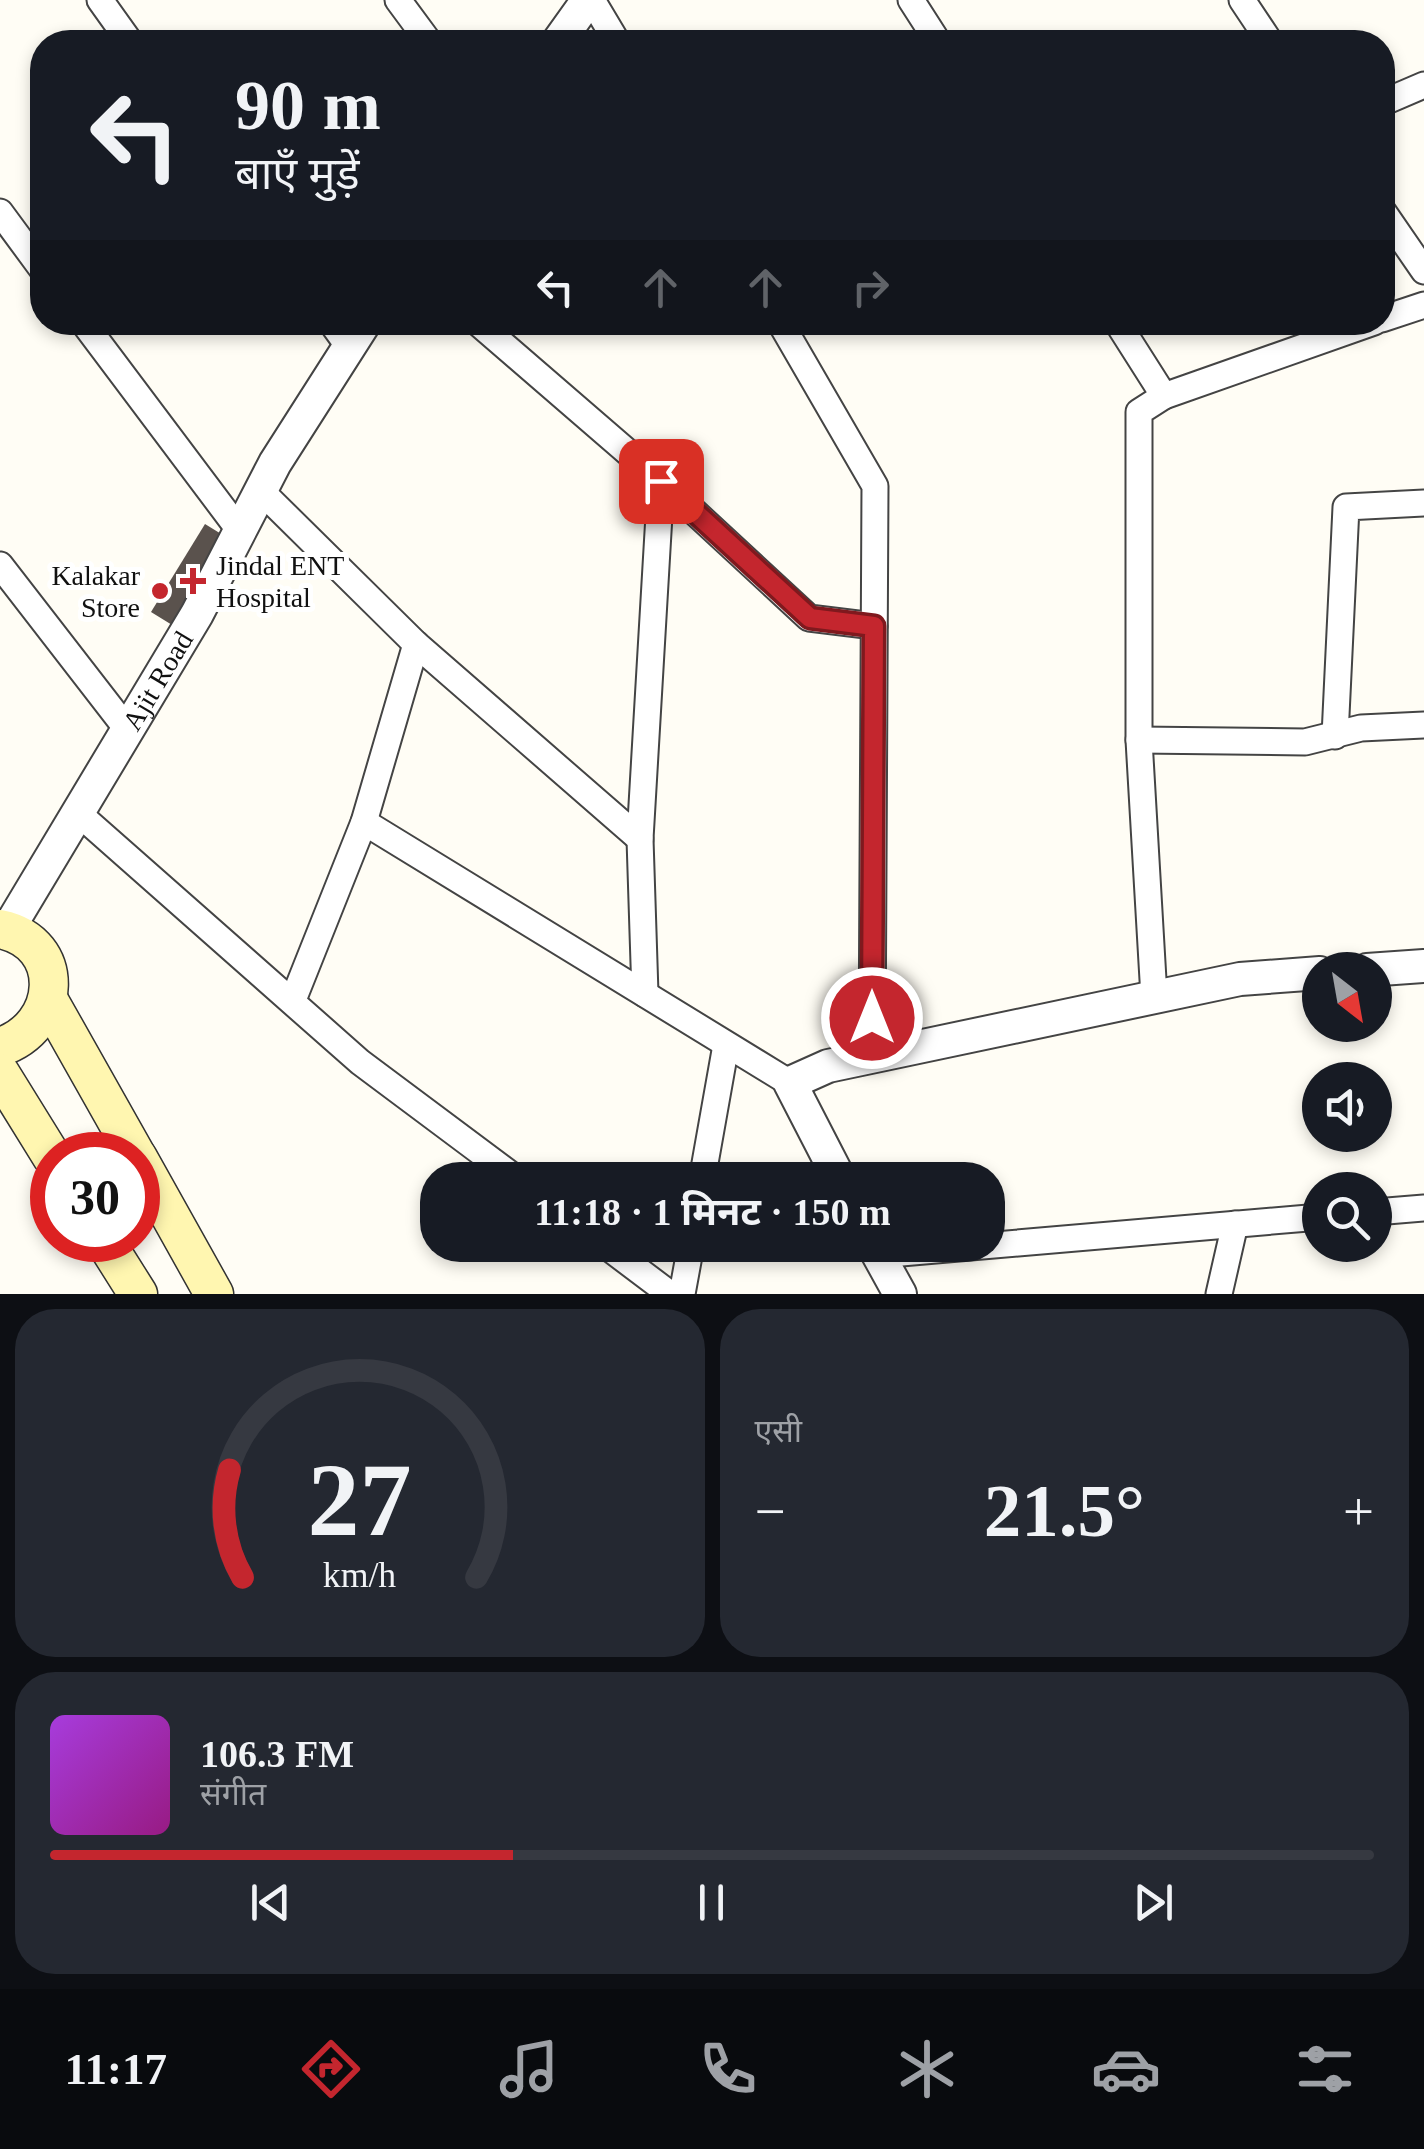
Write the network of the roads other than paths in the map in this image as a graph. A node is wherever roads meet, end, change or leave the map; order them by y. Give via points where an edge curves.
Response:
1 (100, 0) edge
2 (398, 0) edge
3 (590, 0) edge
4 (911, 0) edge
5 (1242, 0) edge
6 (121, 30) edge
7 (420, 30) edge
8 (567, 30) edge
9 (609, 30) edge
10 (930, 30) edge
11 (1262, 30) edge
12 (1424, 85) edge
13 (1395, 97) edge
14 (0, 212) edge
15 (1395, 229) edge
16 (30, 252) edge
17 (1424, 271) edge
18 (1424, 305) edge
19 (1395, 315) edge
20 (93, 335) edge
21 (346, 335) edge
22 (493, 335) edge
23 (788, 335) edge
24 (1125, 335) edge
25 (1337, 335) edge
26 (1164, 396) junction
27 (661, 481) junction
28 (261, 491) junction
29 (1424, 503) edge
30 (240, 531) junction
31 (0, 565) edge
32 (874, 626) junction
33 (416, 644) junction
34 (1424, 725) edge
35 (127, 729) junction
36 (1335, 736) junction
37 (1138, 740) junction
38 (78, 814) junction
39 (364, 822) junction
40 (640, 839) junction
41 (4, 930) edge
42 (1424, 966) edge
43 (1392, 968) edge
44 (1302, 974) edge
45 (645, 994) junction
46 (1154, 997) junction
47 (48, 999) junction
48 (293, 1000) junction
49 (726, 1045) junction
50 (0, 1047) edge
51 (872, 1057) junction
52 (0, 1074) edge
53 (790, 1082) junction
54 (36, 1132) edge
55 (123, 1132) edge
56 (494, 1162) edge
57 (705, 1162) edge
58 (831, 1162) edge
59 (160, 1198) edge
60 (1424, 1208) edge
61 (1392, 1211) edge
62 (1302, 1218) edge
63 (1235, 1224) junction
64 (1005, 1241) edge
65 (118, 1262) edge
66 (628, 1262) edge
67 (687, 1262) edge
68 (882, 1262) edge
69 (138, 1294) edge
70 (214, 1294) edge
71 (670, 1294) edge
72 (682, 1294) edge
73 (900, 1294) edge
74 (1219, 1294) edge

1 - 6 street
2 - 7 street
3 - 8 street
3 - 9 street
4 - 10 street
5 - 11 street
12 - 13 street
14 - 16 street
15 - 17 street
18 - 19 street
20 - 30 street
21 - 28 street, Ajit Road
22 - 27 street
23 - 32 street via 875,486
24 - 26 street
25 - 26 street
26 - 37 street via 1138,412
27 - 32 street via 810,618
27 - 40 street
28 - 30 street, Ajit Road
28 - 33 street
29 - 36 street via 1346,507
30 - 35 street, Ajit Road
31 - 35 street
32 - 51 street
33 - 39 street
33 - 40 street
34 - 36 street
35 - 38 street, Ajit Road
36 - 37 street via 1305,742
37 - 46 street
38 - 41 street, Ajit Road
38 - 48 street
39 - 45 street
39 - 48 street
40 - 45 street
41 - 47 main road via 23,938 45,965
42 - 43 street
44 - 46 street
45 - 49 street
46 - 51 street
47 - 50 main road via 32,1030
47 - 55 main road
48 - 56 street via 360,1062
49 - 53 street
49 - 57 street
51 - 53 street
52 - 54 main road
53 - 58 street
59 - 70 main road
60 - 61 street
62 - 63 street
63 - 64 street
63 - 74 street
65 - 69 main road
66 - 71 street
67 - 72 street
68 - 73 street

